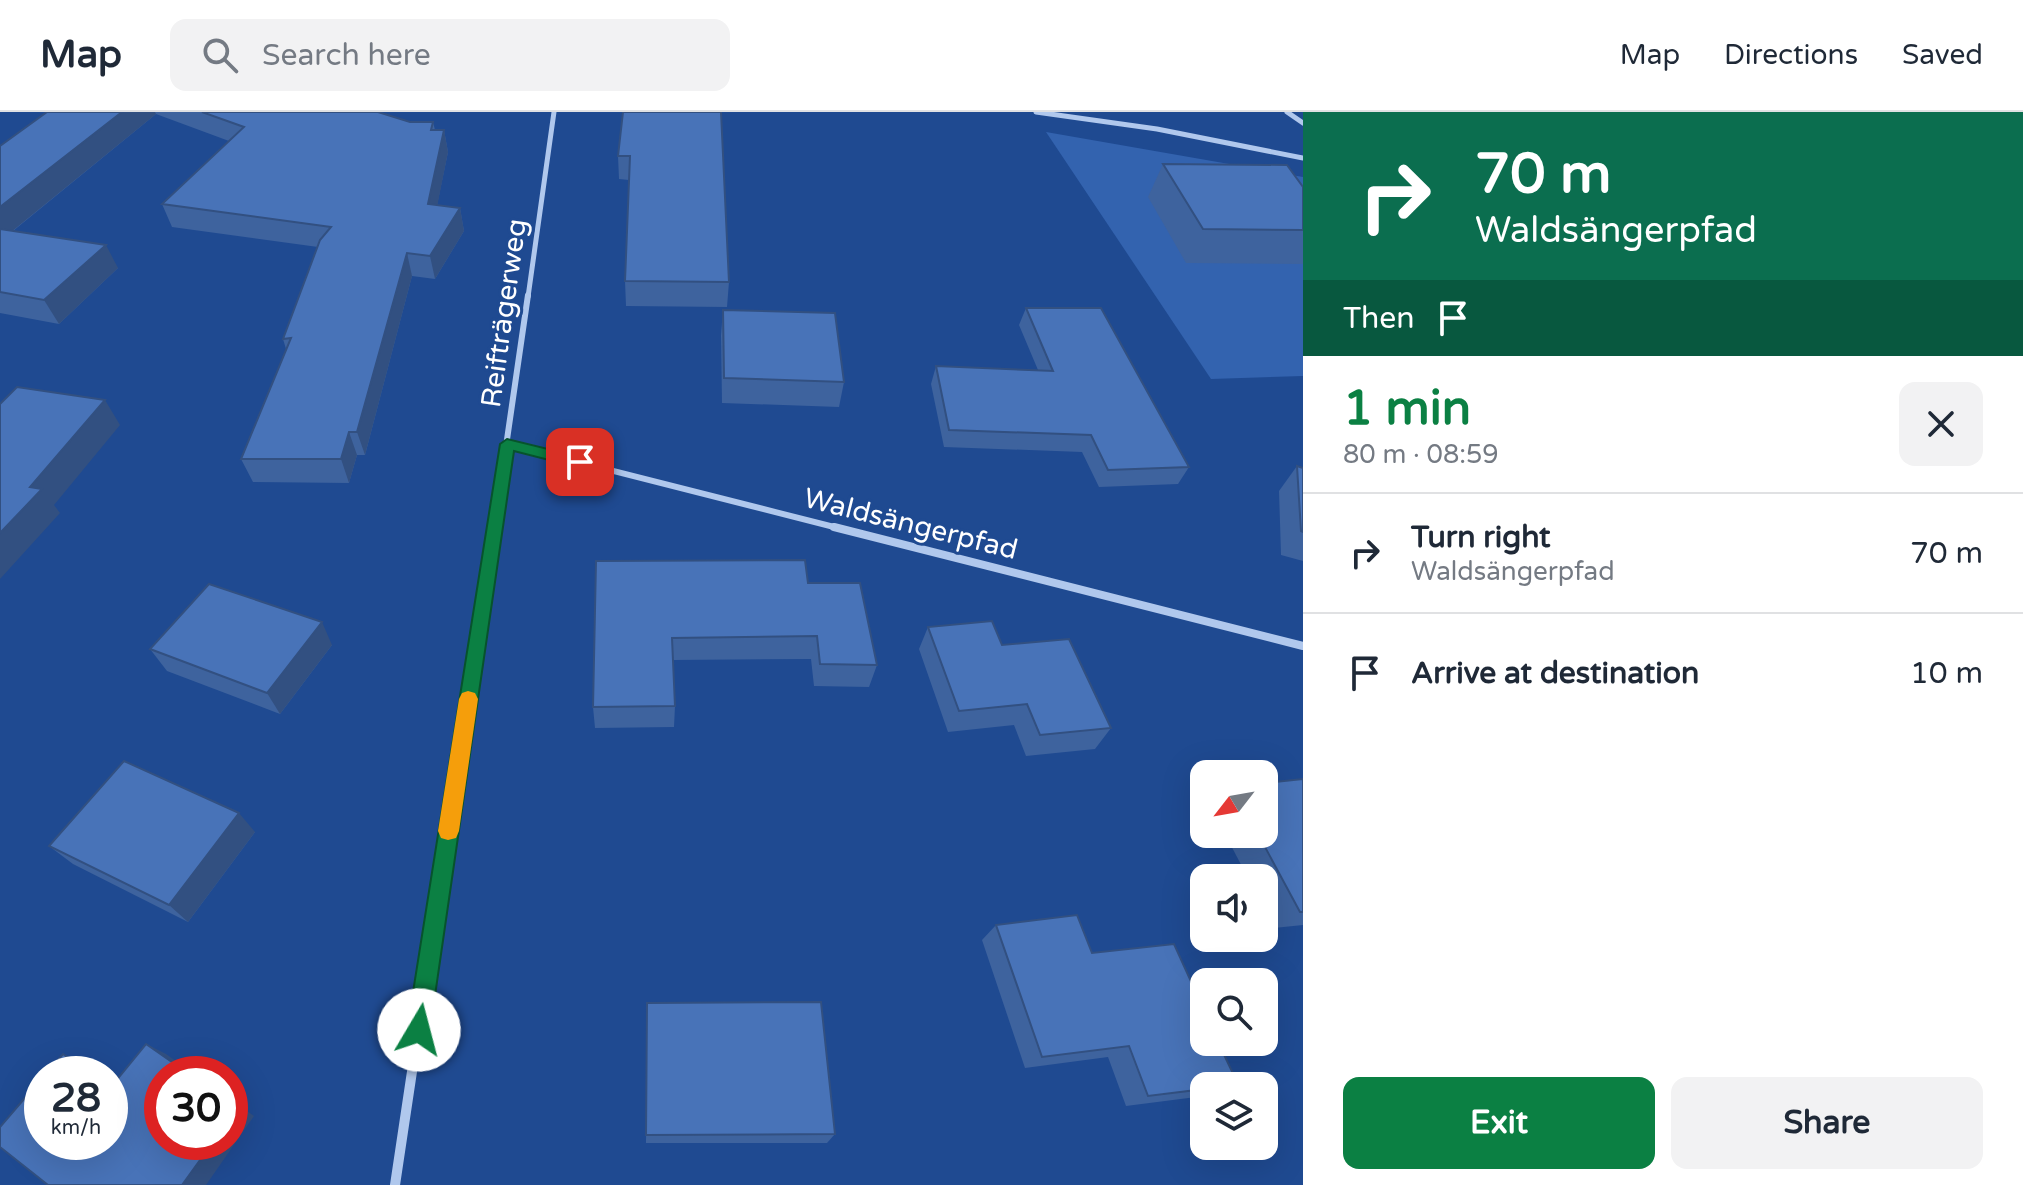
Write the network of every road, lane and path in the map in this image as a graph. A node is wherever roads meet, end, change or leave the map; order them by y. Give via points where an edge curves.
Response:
1 (554, 112) edge
2 (1036, 112) edge
3 (1287, 112) edge
4 (1303, 123) edge
5 (1303, 158) edge
6 (507, 444) junction
7 (1303, 646) edge
8 (395, 1185) edge

1 - 6 street, Reifträgerweg
2 - 5 street
3 - 4 street
6 - 7 street, Waldsängerpfad
6 - 8 street, Reifträgerweg

